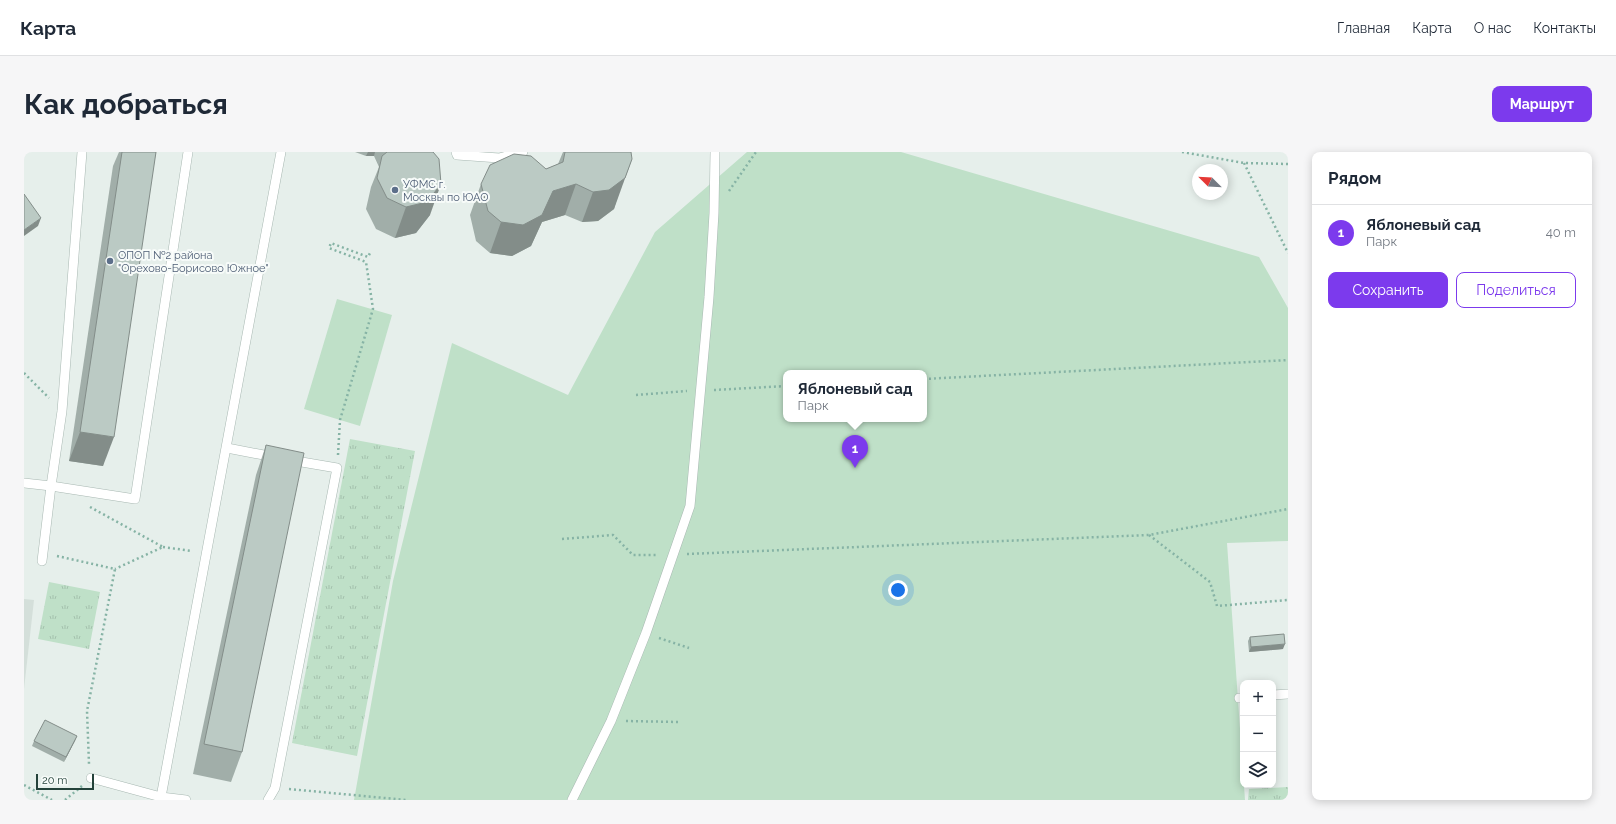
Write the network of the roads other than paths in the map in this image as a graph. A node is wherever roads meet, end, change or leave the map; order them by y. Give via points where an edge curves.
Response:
1 (82, 152) edge
2 (188, 152) edge
3 (281, 152) edge
4 (456, 152) edge
5 (522, 152) edge
6 (715, 152) edge
7 (227, 448) junction
8 (24, 483) edge
9 (51, 486) junction
10 (43, 557) road end
11 (1288, 694) edge
12 (1276, 695) edge
13 (91, 778) road end
14 (161, 797) junction
15 (186, 800) edge
16 (268, 800) edge
17 (572, 800) edge

1 - 9 lane via 62,411
2 - 9 lane via 135,499
3 - 7 lane
4 - 5 lane via 457,155 498,158
6 - 17 lane via 709,297 690,506 646,633 611,721
7 - 14 lane
7 - 16 lane via 337,468 274,788
8 - 9 lane
9 - 10 lane
11 - 12 lane
13 - 14 lane
14 - 15 lane

